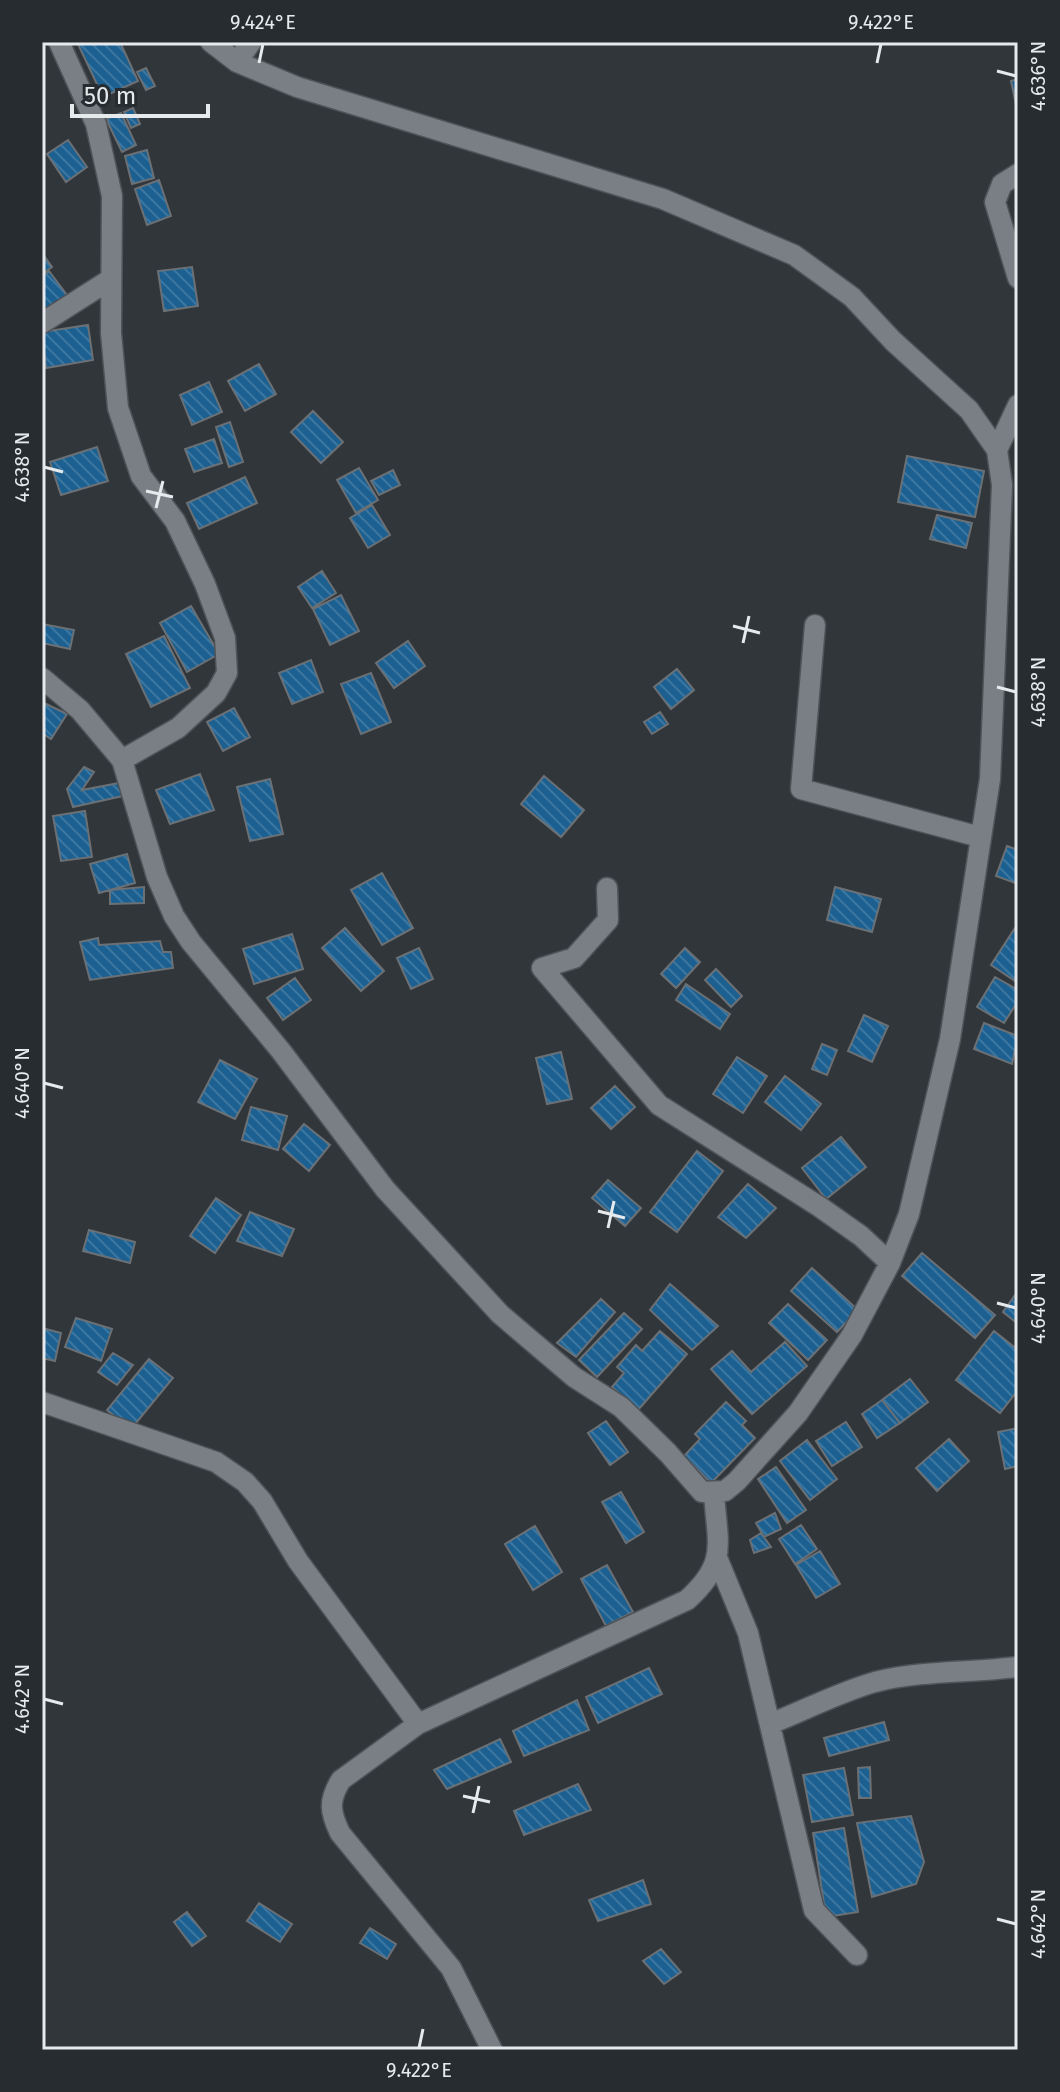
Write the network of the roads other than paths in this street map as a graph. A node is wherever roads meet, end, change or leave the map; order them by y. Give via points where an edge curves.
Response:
1 (59, 42) edge
2 (211, 42) edge
3 (251, 42) edge
4 (237, 62) junction
5 (1018, 174) edge
6 (1018, 278) edge
7 (111, 279) junction
8 (42, 323) edge
9 (1018, 405) edge
10 (997, 450) junction
11 (815, 625) dead end
12 (42, 678) edge
13 (122, 760) junction
14 (980, 837) junction
15 (607, 888) dead end
16 (890, 1263) junction
17 (42, 1402) edge
18 (714, 1493) junction
19 (718, 1560) junction
20 (1018, 1667) edge
21 (418, 1724) junction
22 (770, 1724) junction
23 (857, 1955) dead end
24 (492, 2050) edge

1 - 7 street via 96,124 112,196
2 - 4 street
3 - 4 street
4 - 10 street via 297,87 663,199 794,255 852,297 969,410
5 - 6 street via 1002,184 995,202
7 - 8 street
7 - 13 street via 118,408 141,476 175,521 205,584 225,638 227,673 216,693 178,728
9 - 10 street
10 - 14 street via 1002,485 990,779
11 - 14 street via 801,789
12 - 13 street via 80,710
13 - 18 street via 174,916 385,1189 500,1314 574,1377 617,1403 702,1492
14 - 16 street via 950,1039 909,1214
15 - 16 street via 608,920 574,958 542,968 659,1105 820,1207
16 - 18 street via 852,1335 798,1413 737,1481
17 - 21 street via 216,1462 245,1482
18 - 19 street
19 - 21 street via 710,1577 687,1600
19 - 22 street via 748,1633
20 - 22 street via 874,1683
21 - 24 street via 341,1780 329,1811 356,1855 451,1968
22 - 23 street via 814,1910

